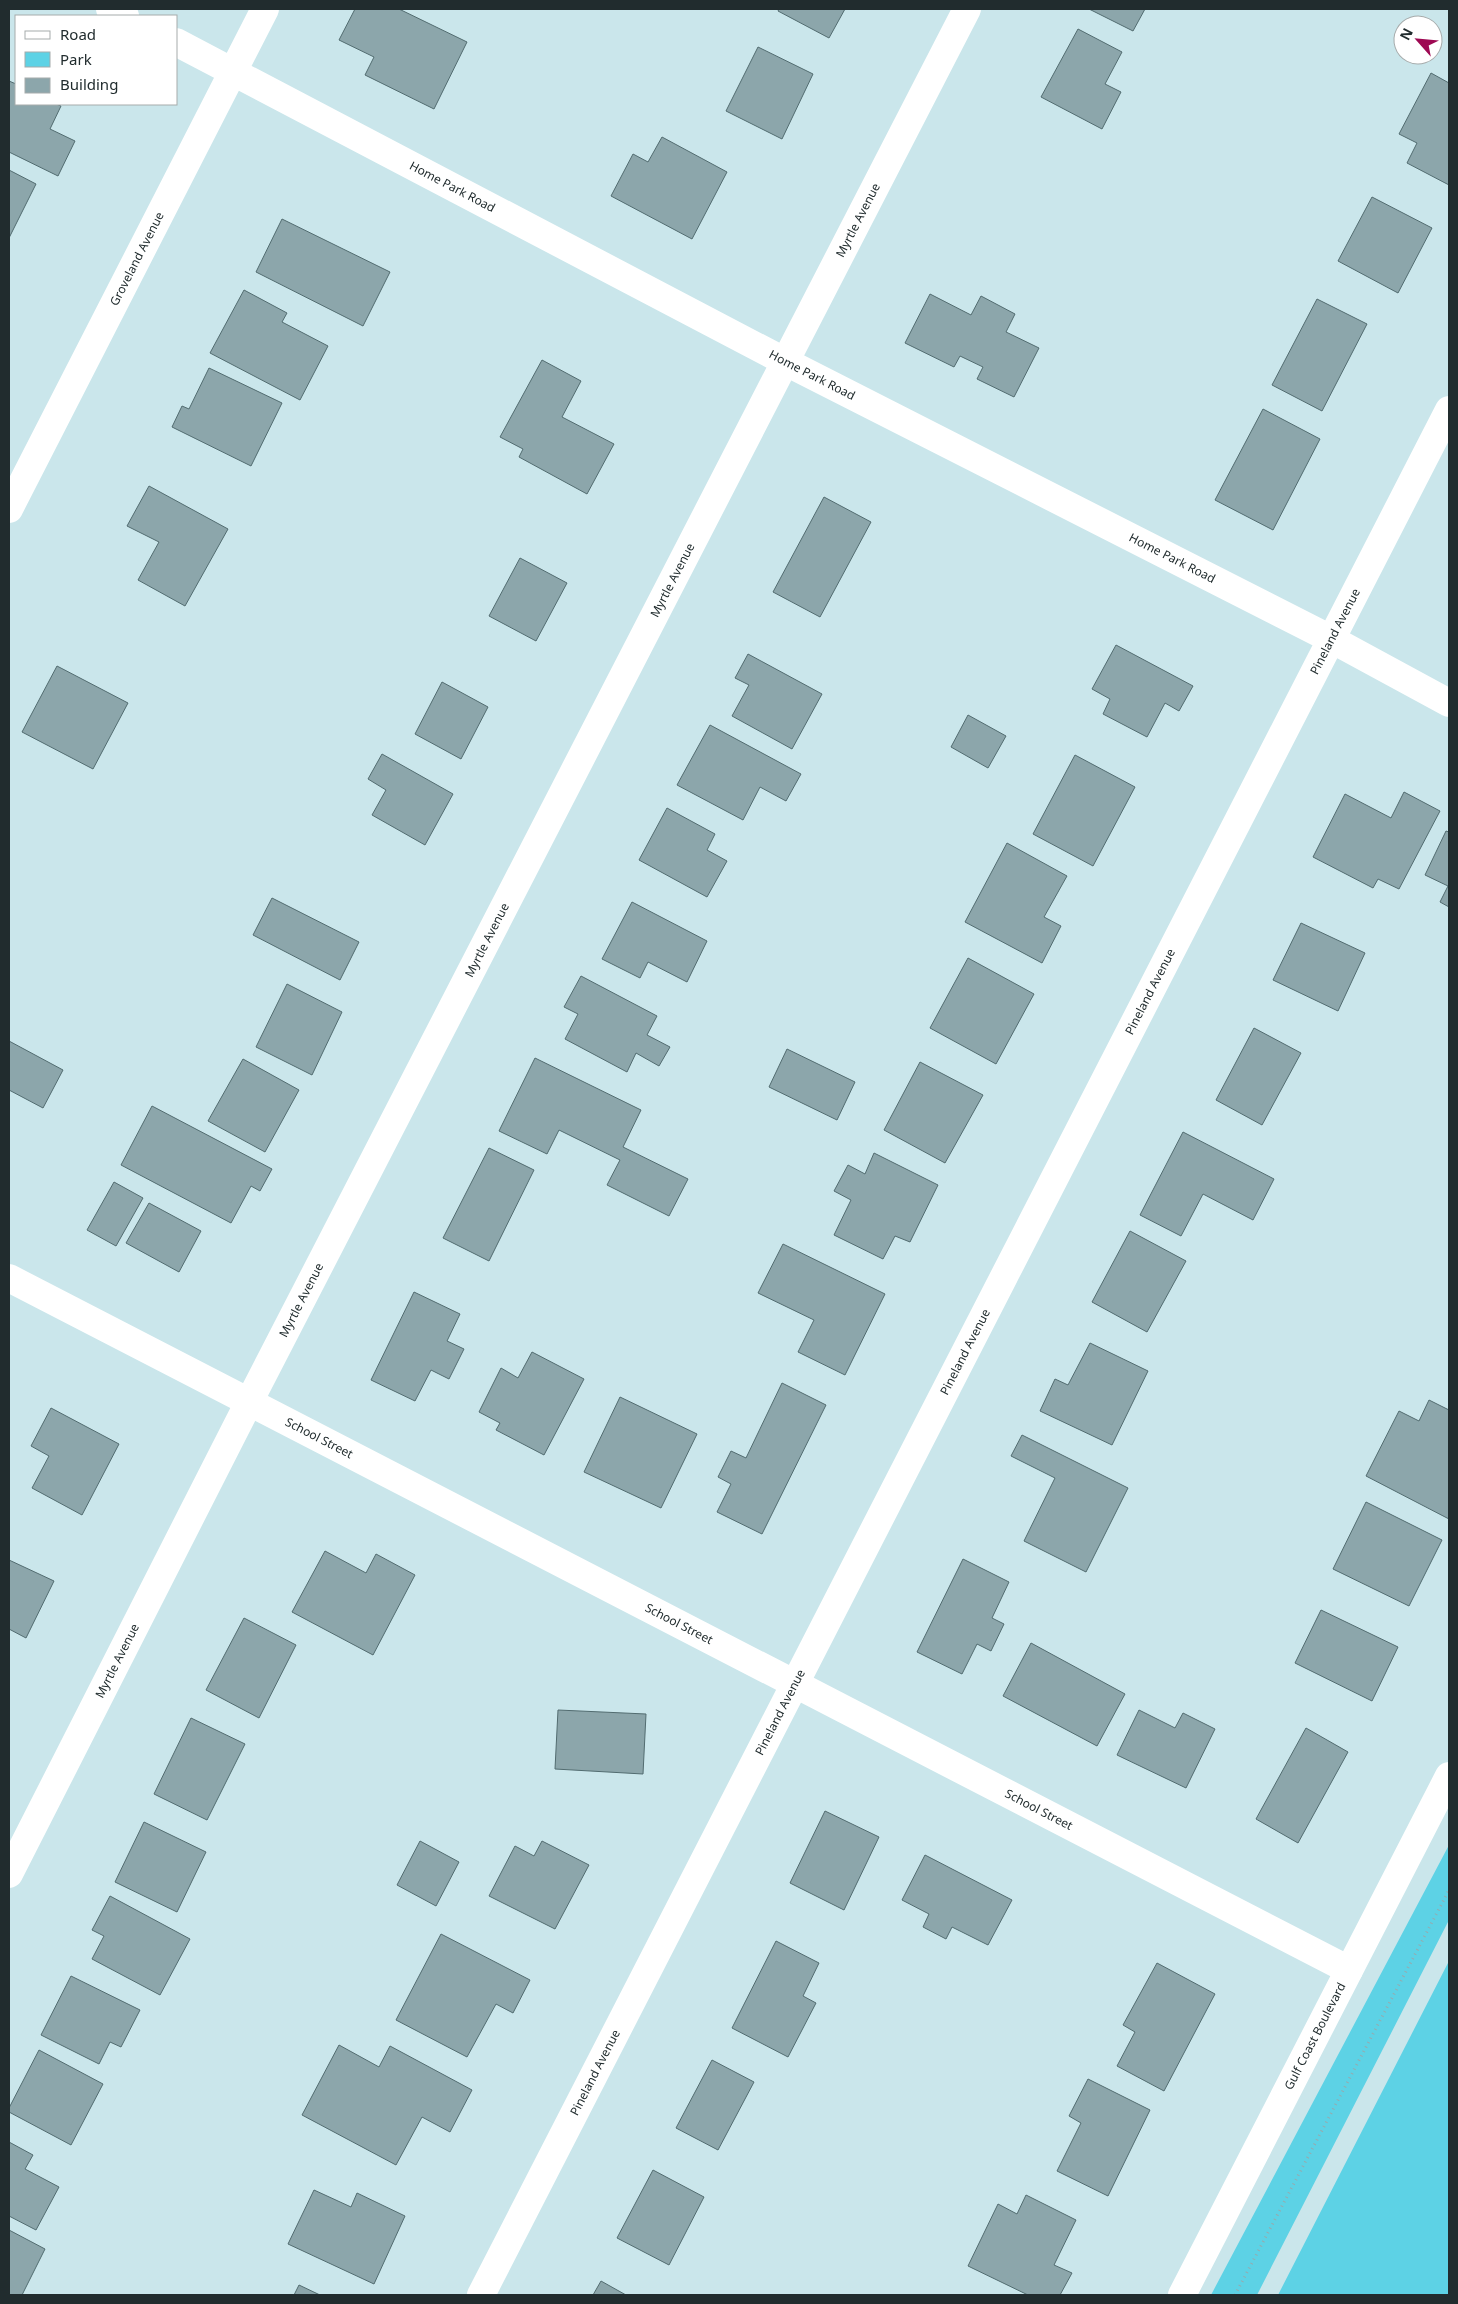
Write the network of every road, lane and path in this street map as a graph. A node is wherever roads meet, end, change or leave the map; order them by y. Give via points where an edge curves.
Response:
1 (110, 9) edge
2 (265, 9) edge
3 (967, 9) edge
4 (123, 15) edge
5 (178, 43) edge
6 (234, 70) junction
7 (786, 362) junction
8 (1449, 410) edge
9 (9, 509) edge
10 (1331, 639) junction
11 (1449, 703) edge
12 (9, 1278) edge
13 (248, 1404) junction
14 (796, 1684) junction
15 (1449, 1776) edge
16 (9, 1874) edge
17 (1449, 1890) edge
18 (1349, 1970) junction
19 (481, 2295) edge
20 (1182, 2295) edge
21 (1235, 2295) edge

1 - 4 street
2 - 6 street, Groveland Avenue
3 - 7 street, Myrtle Avenue
5 - 6 street, Home Park Road
6 - 7 street, Home Park Road
6 - 9 street, Groveland Avenue
7 - 10 street, Home Park Road
7 - 13 street, Myrtle Avenue
8 - 10 street, Pineland Avenue
10 - 11 street, Home Park Road
10 - 14 street, Pineland Avenue
12 - 13 street, School Street
13 - 14 street, School Street
13 - 16 street, Myrtle Avenue
14 - 18 street, School Street
14 - 19 street, Pineland Avenue
15 - 18 street, Gulf Coast Boulevard
17 - 21 path
18 - 20 street, Gulf Coast Boulevard

